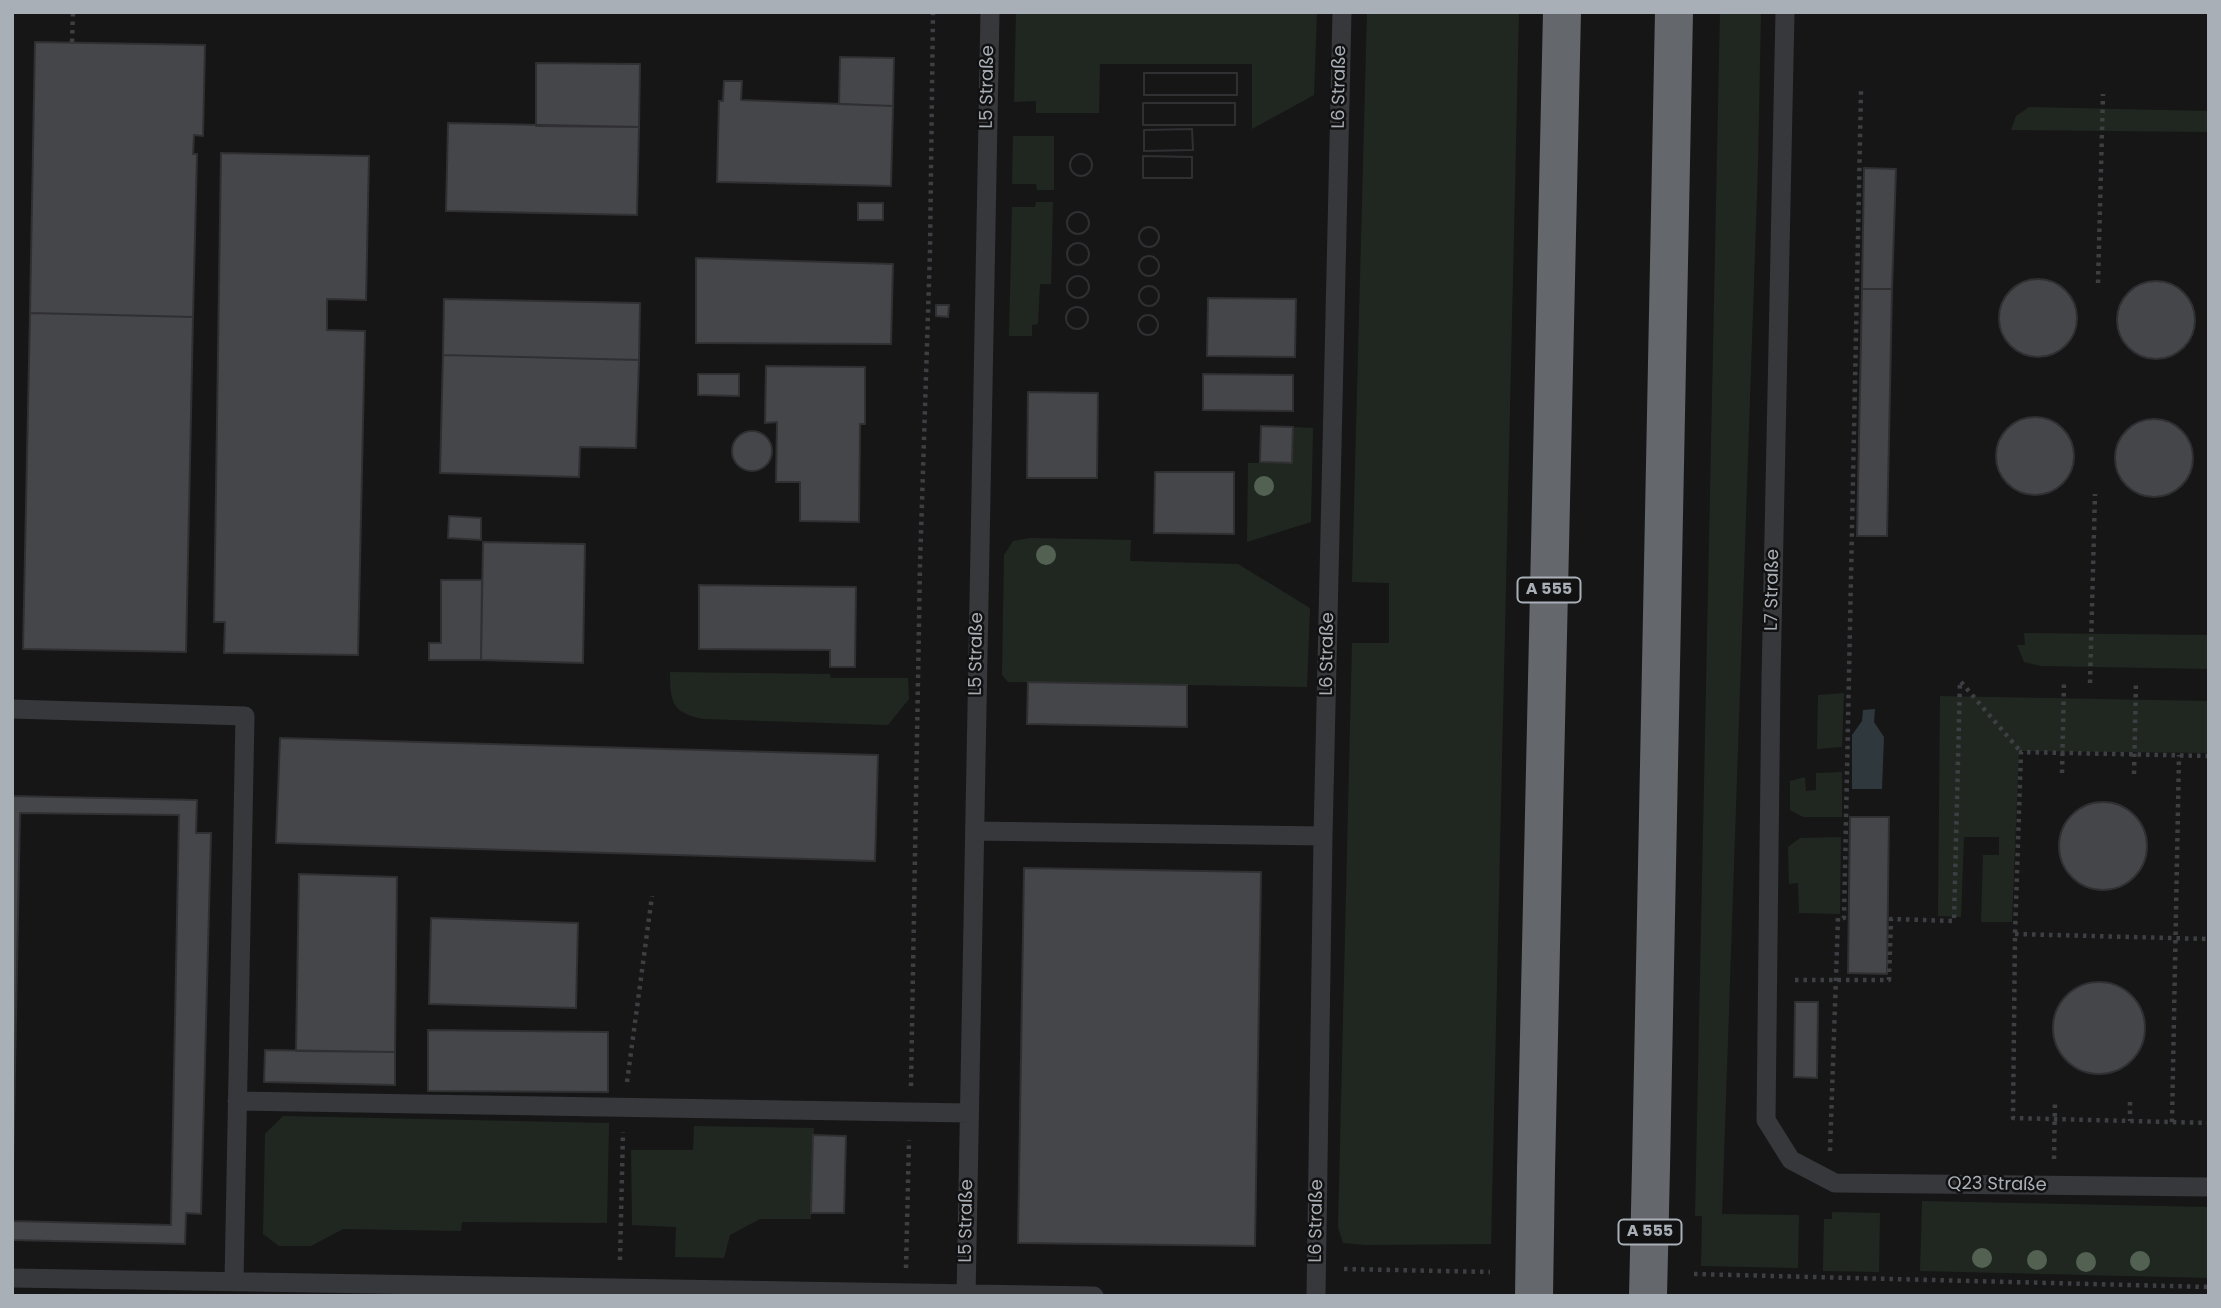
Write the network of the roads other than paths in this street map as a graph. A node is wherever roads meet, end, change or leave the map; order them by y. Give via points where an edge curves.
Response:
1 (990, 12) edge
2 (1342, 12) edge
3 (1562, 12) edge
4 (1674, 12) edge
5 (1785, 12) edge
6 (12, 709) edge
7 (975, 831) junction
8 (1323, 836) junction
9 (237, 1101) junction
10 (969, 1113) junction
11 (1791, 1160) joint
12 (2209, 1187) edge
13 (12, 1278) edge
14 (234, 1281) junction
15 (966, 1295) edge
16 (1094, 1296) edge
17 (1316, 1296) edge
18 (1534, 1296) edge
19 (1648, 1296) edge

1 - 7 lane, L5 Straße
2 - 8 lane, L6 Straße
3 - 18 highway, A 555, bridge
4 - 19 highway, A 555, bridge
5 - 11 lane, L7 Straße via 1766,1120
6 - 9 lane via 244,716
7 - 8 lane
7 - 10 lane, L5 Straße
8 - 17 lane, L6 Straße
9 - 10 lane
9 - 14 lane
10 - 15 lane, L5 Straße
11 - 12 lane, Q23 Straße via 1835,1183
13 - 14 lane
14 - 15 lane
15 - 16 lane

